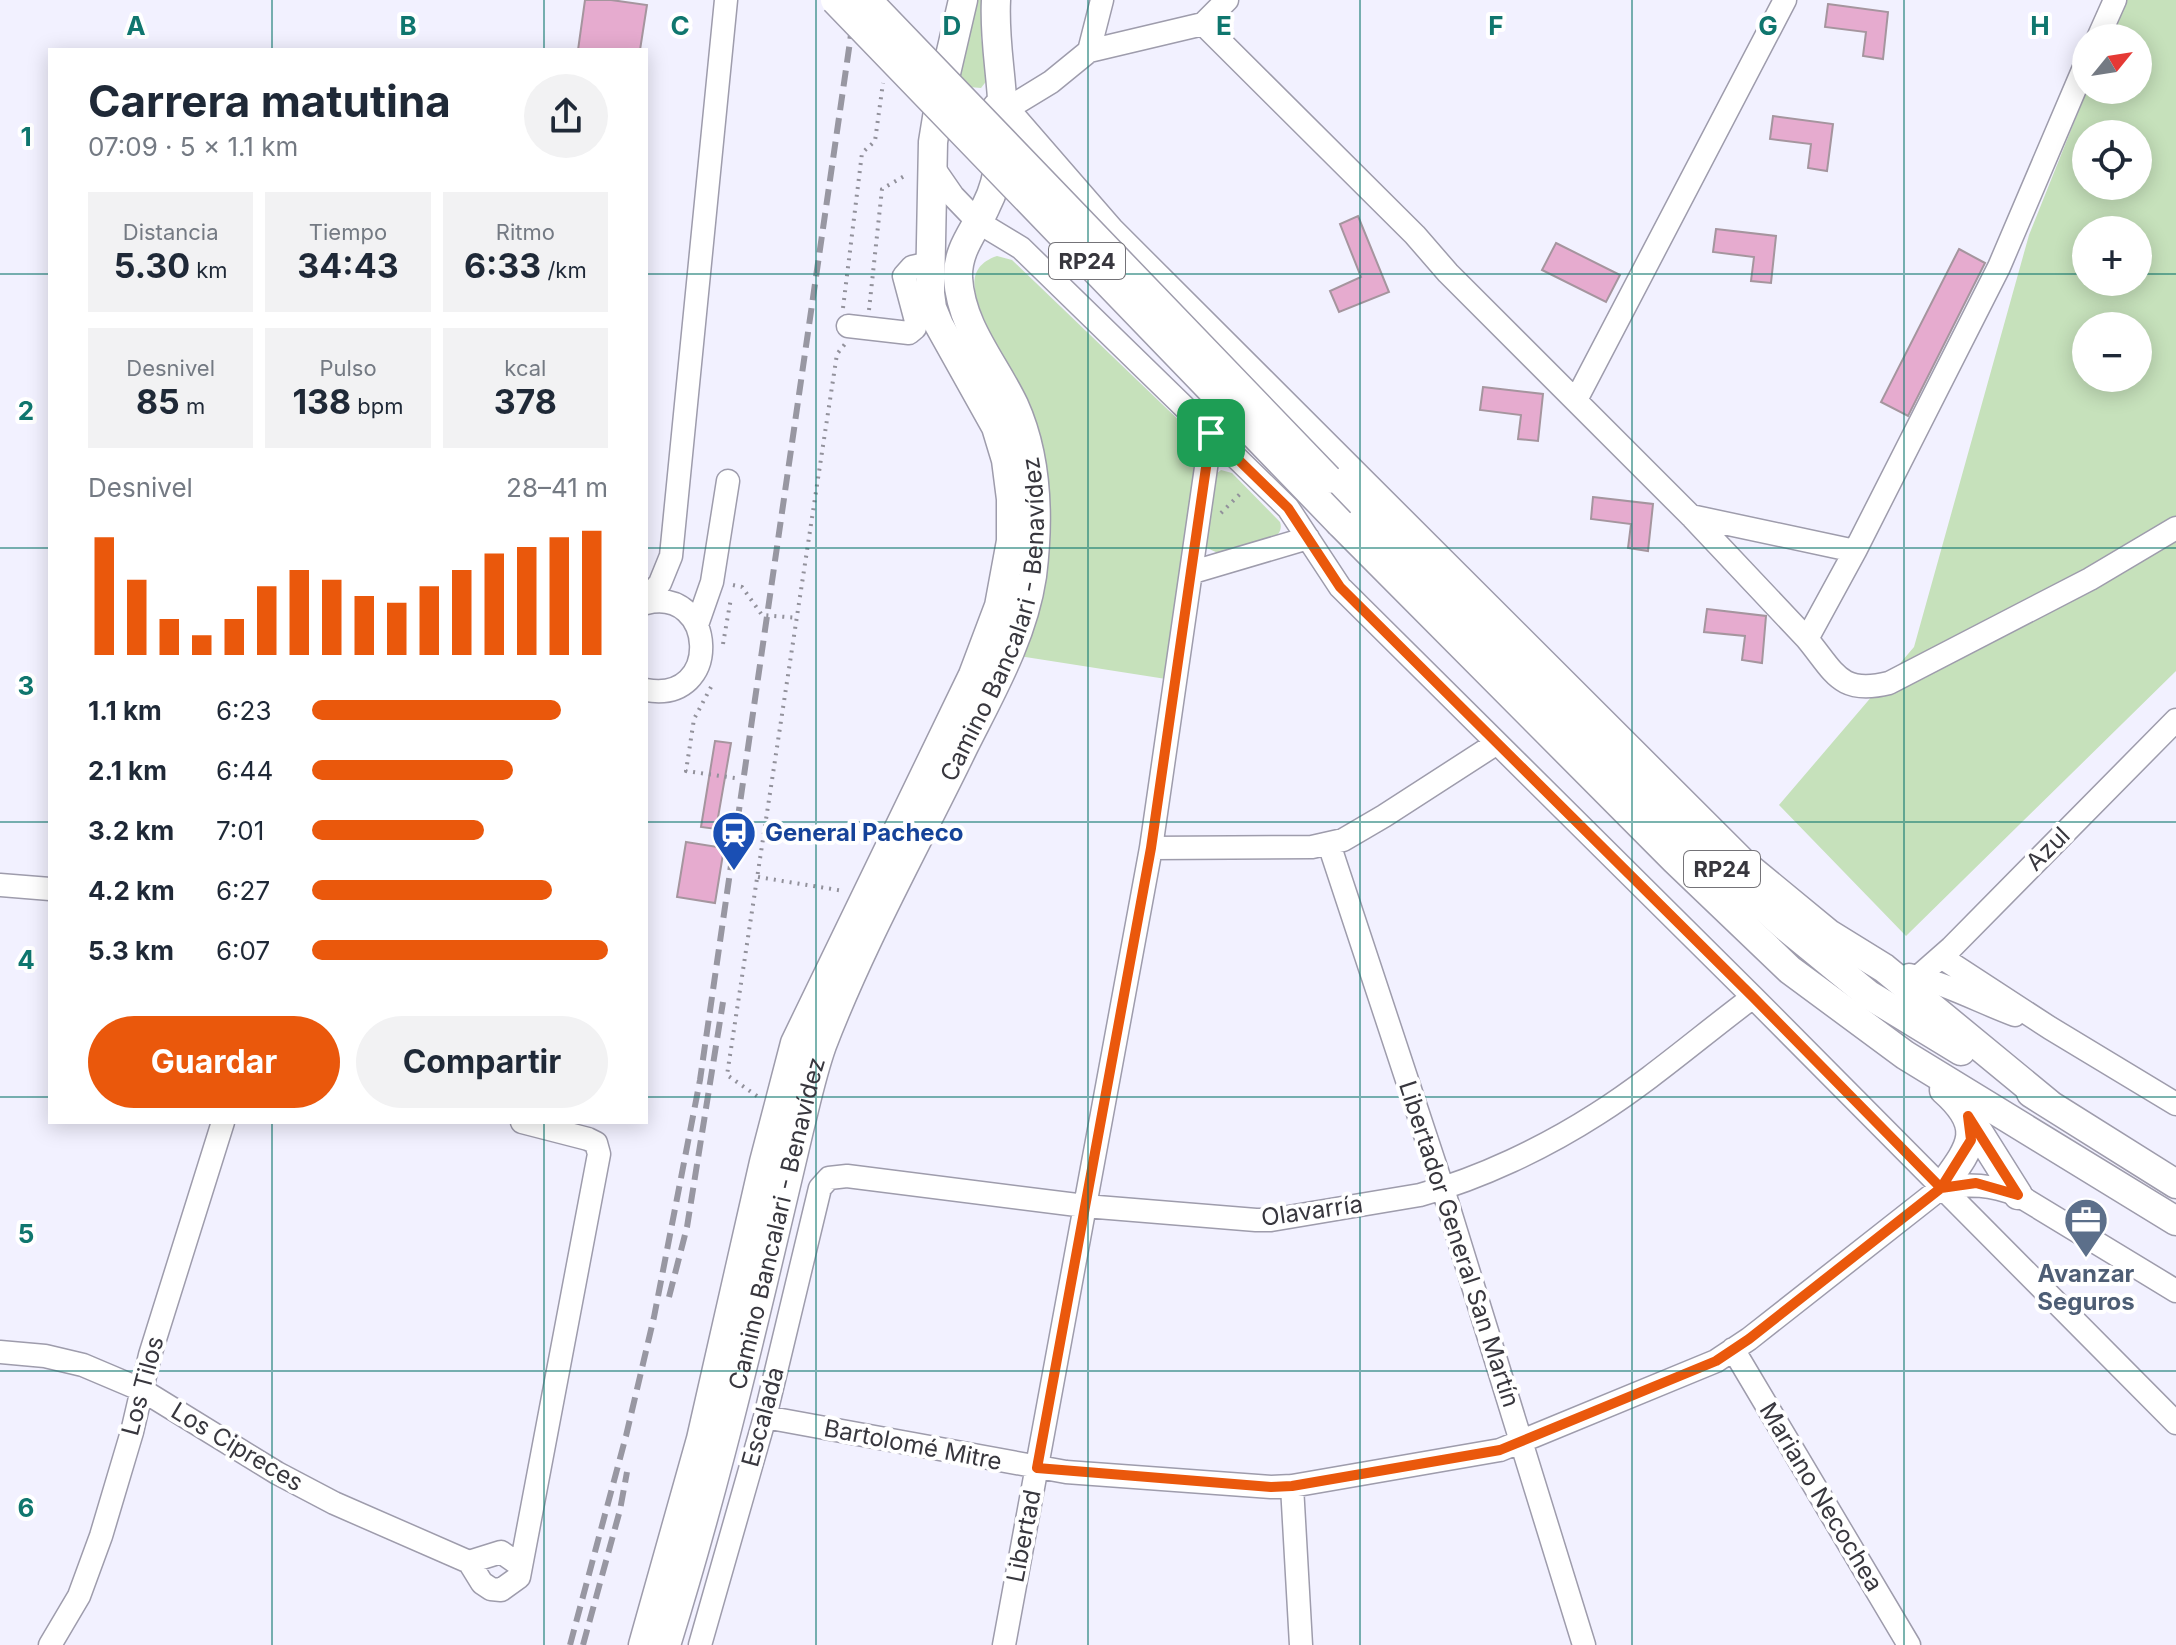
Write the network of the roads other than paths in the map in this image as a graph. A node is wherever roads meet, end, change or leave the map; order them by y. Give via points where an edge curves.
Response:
1 (726, 0) edge
2 (835, 0) edge
3 (867, 0) edge
4 (963, 0) edge
5 (996, 0) edge
6 (1102, 0) edge
7 (1227, 0) edge
8 (1785, 0) edge
9 (2115, 0) edge
10 (1203, 24) junction
11 (2104, 24) edge
12 (1089, 51) junction
13 (942, 93) junction
14 (2072, 96) edge
15 (1005, 110) junction
16 (933, 163) junction
17 (978, 222) junction
18 (930, 263) junction
19 (849, 325) road end
20 (1576, 400) junction
21 (1211, 433) junction
22 (728, 481) dead end
23 (1691, 516) junction
24 (2176, 528) edge
25 (1308, 538) junction
26 (1855, 551) junction
27 (671, 556) junction
28 (1193, 572) junction
29 (648, 598) edge
30 (648, 601) edge
31 (679, 607) junction
32 (697, 625) junction
33 (1807, 639) junction
34 (648, 690) edge
35 (2176, 720) edge
36 (1497, 743) junction
37 (1329, 844) junction
38 (1151, 848) junction
39 (0, 885) edge
40 (48, 889) edge
41 (1941, 957) junction
42 (1884, 968) junction
43 (1918, 977) junction
44 (1753, 997) junction
45 (2050, 1028) junction
46 (1905, 1055) junction
47 (2048, 1103) junction
48 (2176, 1104) edge
49 (1968, 1116) junction
50 (222, 1124) edge
51 (530, 1124) edge
52 (2176, 1184) edge
53 (820, 1188) joint
54 (1941, 1188) junction
55 (1443, 1189) junction
56 (2018, 1195) junction
57 (1085, 1206) junction
58 (2176, 1221) edge
59 (2176, 1291) edge
60 (1733, 1349) junction
61 (0, 1352) edge
62 (142, 1390) junction
63 (765, 1417) junction
64 (2176, 1423) edge
65 (1523, 1442) junction
66 (1037, 1468) junction
67 (1292, 1486) junction
68 (469, 1562) junction
69 (521, 1566) junction
70 (50, 1645) edge
71 (643, 1645) edge
72 (666, 1645) edge
73 (700, 1645) edge
74 (1004, 1645) edge
75 (1301, 1645) edge
76 (1584, 1645) edge
77 (1909, 1645) edge

1 - 27 street
2 - 46 main road, RP24, bridge via 1340,523 1749,932 1810,986
3 - 47 main road, RP24, bridge via 1328,479 1693,843 1869,995
4 - 13 main road, Camino Bancalari - Benavídez
5 - 15 main road, Camino Bancalari - Benavídez
6 - 12 street
7 - 10 street
8 - 20 street
9 - 11 street
10 - 12 street
10 - 20 street
12 - 15 street
13 - 15 main road
13 - 16 main road, Camino Bancalari - Benavídez
14 - 26 street via 1999,267
15 - 17 main road, Camino Bancalari - Benavídez via 994,187
15 - 42 main road via 1110,231 1744,864 1829,934
16 - 17 street via 953,196
16 - 18 main road, Camino Bancalari - Benavídez
17 - 21 street via 1021,248
17 - 72 main road, Camino Bancalari - Benavídez via 963,246 958,278 969,322 1026,436 1036,534 1026,605 1002,669 820,1051 727,1434
18 - 19 street via 912,267 904,276 916,321 909,333
18 - 71 main road, Camino Bancalari - Benavídez via 932,308 996,427 1006,460 1011,541 999,606 795,1043 701,1439
20 - 23 street
21 - 25 street via 1288,508
21 - 28 street, Libertad
22 - 32 street via 722,584
23 - 26 street
23 - 33 street
24 - 33 street via 2090,579 1889,683 1866,689 1850,685
25 - 28 street
25 - 36 street via 1340,587
26 - 33 street
27 - 29 street
27 - 31 street
28 - 38 street, Libertad
30 - 31 street
31 - 32 street
32 - 34 street via 702,655 696,670 672,690
35 - 41 street, Azul
36 - 37 street via 1384,816
36 - 44 street
37 - 38 street
37 - 55 street, Libertador General San Martín
38 - 57 street, Libertad
39 - 40 street
41 - 43 street, Azul
41 - 45 street
42 - 43 street
42 - 47 main road
43 - 45 street
44 - 54 street
44 - 55 street, Olavarría via 1599,1113
45 - 48 street
46 - 49 main road
46 - 58 main road, RP24
47 - 52 main road, RP24
49 - 54 main road via 1971,1140
49 - 56 main road
50 - 62 street, Los Tilos
51 - 69 street via 588,1139 596,1143 599,1154
53 - 57 street, Olavarría via 829,1178 847,1176
53 - 63 street, Escalada
54 - 56 street via 1976,1183
54 - 60 street, Bartolomé Mitre
54 - 64 street
55 - 57 street, Olavarría via 1271,1220
55 - 65 street, Libertador General San Martín
56 - 59 street
57 - 66 street, Libertad
60 - 65 street, Bartolomé Mitre via 1698,1370
60 - 77 street, Mariano Necochea
61 - 62 street, Los Cipreces via 83,1365
62 - 68 street, Los Cipreces via 334,1503
62 - 70 street, Los Tilos via 101,1536 79,1596
63 - 66 street, Bartolomé Mitre
63 - 73 street, Escalada
65 - 67 street, Bartolomé Mitre
65 - 76 street, Libertador General San Martín
66 - 67 street, Bartolomé Mitre
66 - 74 street, Libertad
67 - 75 street
68 - 69 street via 501,1552
68 - 69 street, Los Cipreces via 482,1583 501,1590 519,1577

